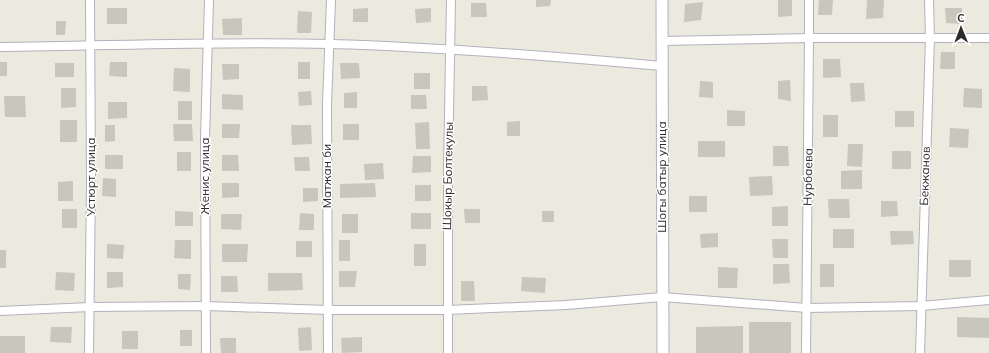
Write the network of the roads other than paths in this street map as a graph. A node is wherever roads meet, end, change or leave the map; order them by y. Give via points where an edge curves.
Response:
1 (90, 0) edge
2 (209, 0) edge
3 (331, 0) edge
4 (451, 0) edge
5 (662, 0) edge
6 (809, 0) edge
7 (929, 0) edge
8 (809, 38) junction
9 (930, 38) junction
10 (989, 38) edge
11 (662, 41) junction
12 (208, 43) junction
13 (329, 44) junction
14 (90, 46) junction
15 (0, 47) edge
16 (450, 49) junction
17 (662, 66) junction
18 (662, 297) junction
19 (989, 300) edge
20 (206, 306) junction
21 (921, 306) junction
22 (90, 307) junction
23 (806, 308) junction
24 (328, 310) junction
25 (447, 310) junction
26 (0, 311) edge
27 (89, 353) edge
28 (206, 353) edge
29 (328, 353) edge
30 (448, 353) edge
31 (663, 353) edge
32 (806, 353) edge
33 (920, 353) edge

1 - 14 street, Устюрт улица
2 - 12 street, Женис улица
3 - 13 street, Матжан би
4 - 16 street, Шокыр Болтекулы
5 - 11 street, Шогы батыр улица
6 - 8 street, Нурбаева
7 - 9 street, Бекжанов
8 - 9 street
8 - 11 street
8 - 23 street, Нурбаева
9 - 10 street
9 - 21 street, Бекжанов
11 - 17 street, Шогы батыр улица
12 - 13 street
12 - 14 street
12 - 20 street, Женис улица via 205,138
13 - 16 street
13 - 24 street, Матжан би
14 - 15 street
14 - 22 street, Устюрт улица
16 - 17 street
16 - 25 street, Шокыр Болтекулы
17 - 18 street, Шогы батыр улица
18 - 23 street
18 - 25 street via 566,305
18 - 31 street, Шогы батыр улица
19 - 21 street
20 - 22 street
20 - 24 street
20 - 28 street, Женис улица
21 - 23 street
21 - 33 street, Бекжанов
22 - 26 street
22 - 27 street, Устюрт улица
23 - 32 street, Нурбаева
24 - 25 street
24 - 29 street, Матжан би
25 - 30 street, Шокыр Болтекулы

